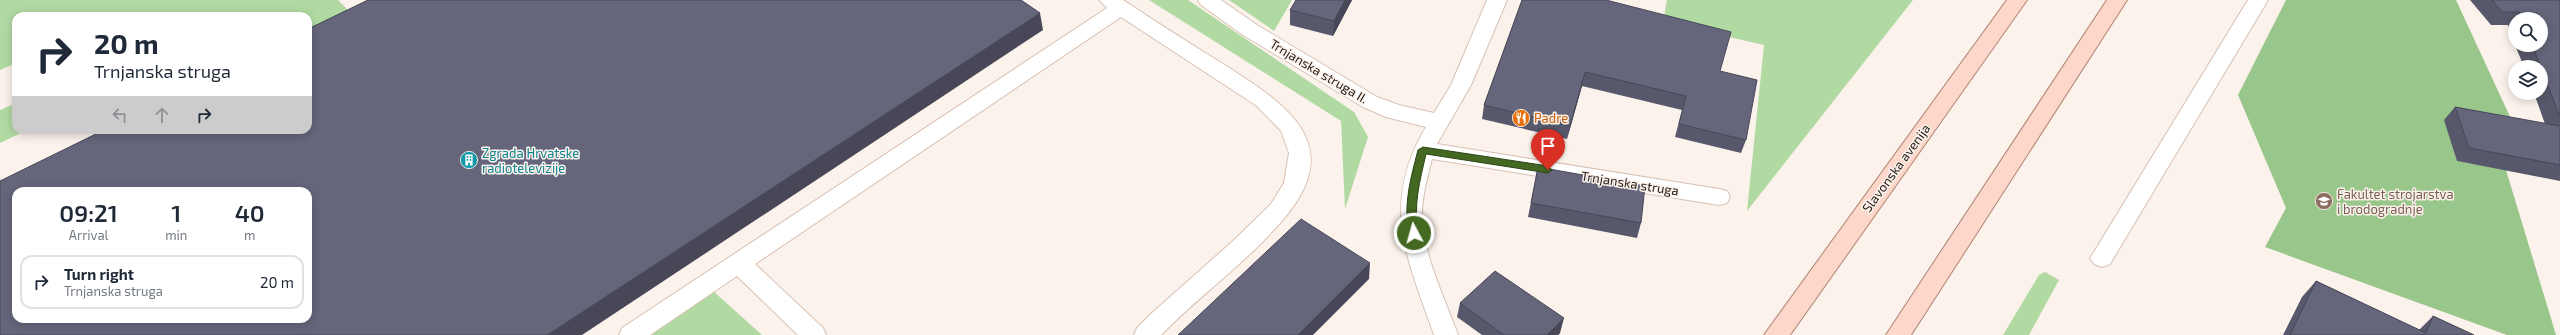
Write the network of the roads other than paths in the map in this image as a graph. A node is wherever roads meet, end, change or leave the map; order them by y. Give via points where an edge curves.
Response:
1 (1208, 0) edge
2 (1497, 0) edge
3 (2017, 0) edge
4 (2117, 0) edge
5 (2258, 0) edge
6 (1114, 4) edge
7 (1439, 122) junction
8 (1423, 150) junction
9 (1719, 197) dead end
10 (2102, 258) dead end
11 (738, 263) junction
12 (631, 335) edge
13 (814, 335) edge
14 (1146, 335) edge
15 (1446, 335) edge
16 (1776, 335) edge
17 (1898, 335) edge

1 - 7 street, Trnjanska struga II. via 1250,30 1370,102 1394,112
2 - 7 street via 1461,85
3 - 16 main road, Slavonska avenija
4 - 17 main road
5 - 10 street
6 - 11 street
6 - 14 street via 1264,101 1286,121 1298,142 1300,158 1300,166 1290,191 1273,216
7 - 8 street
8 - 9 street, Trnjanska struga
8 - 15 street via 1414,186 1411,220 1419,259
11 - 12 street
11 - 13 street

